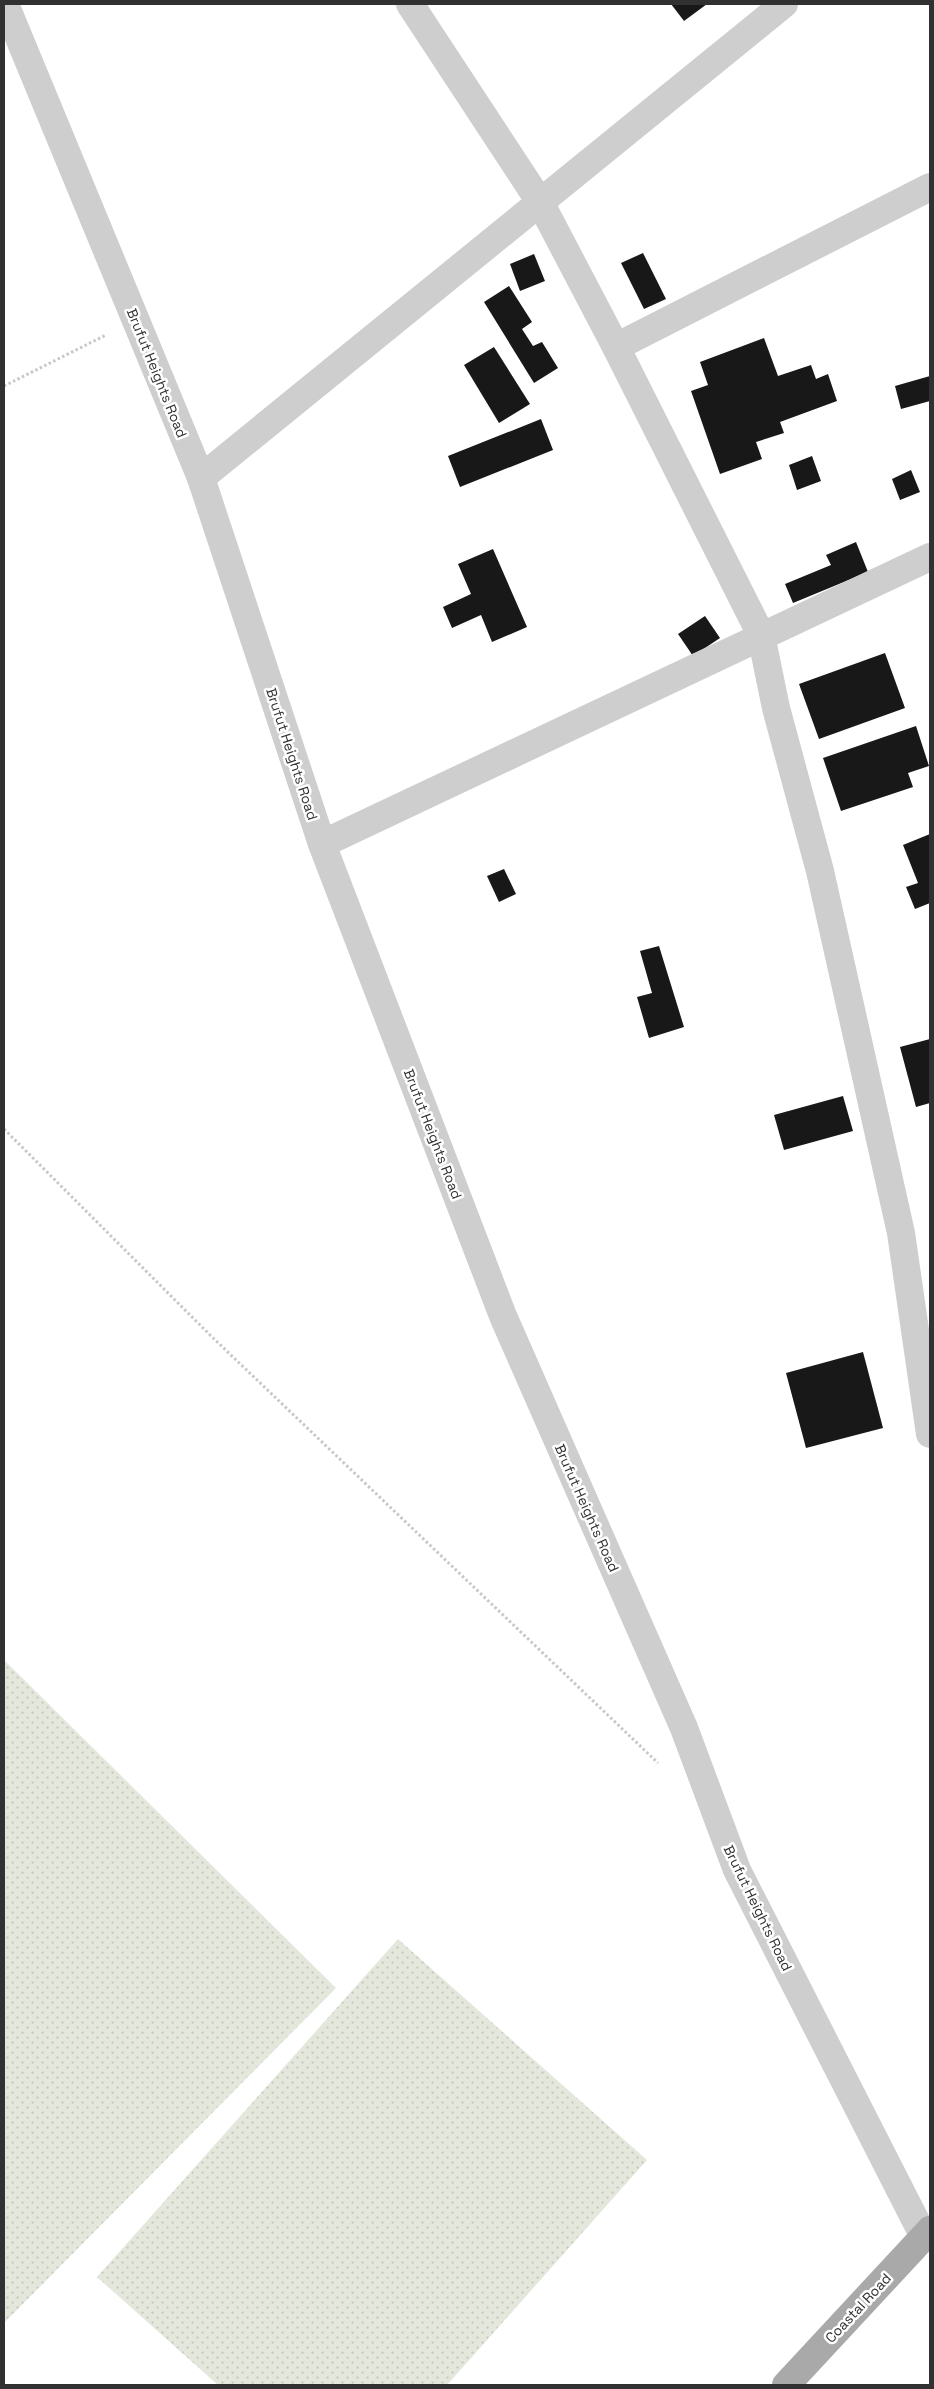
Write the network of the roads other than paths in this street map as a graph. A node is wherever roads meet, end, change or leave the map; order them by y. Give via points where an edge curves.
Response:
1 (5, 4) edge
2 (410, 4) edge
3 (784, 4) edge
4 (930, 187) edge
5 (540, 202) junction
6 (616, 347) junction
7 (201, 478) junction
8 (930, 557) edge
9 (761, 635) junction
10 (322, 844) junction
11 (930, 1434) edge
12 (927, 2234) edge
13 (786, 2385) edge

1 - 7 street, Brufut Heights Road
2 - 5 street
3 - 5 street
4 - 6 street
5 - 6 street
5 - 7 street
6 - 9 street
7 - 10 street, Brufut Heights Road
8 - 9 street
9 - 10 street
9 - 11 street via 776,708 820,871 901,1233
10 - 12 street, Brufut Heights Road via 503,1316 684,1728 737,1870
12 - 13 main road, Coastal Road

